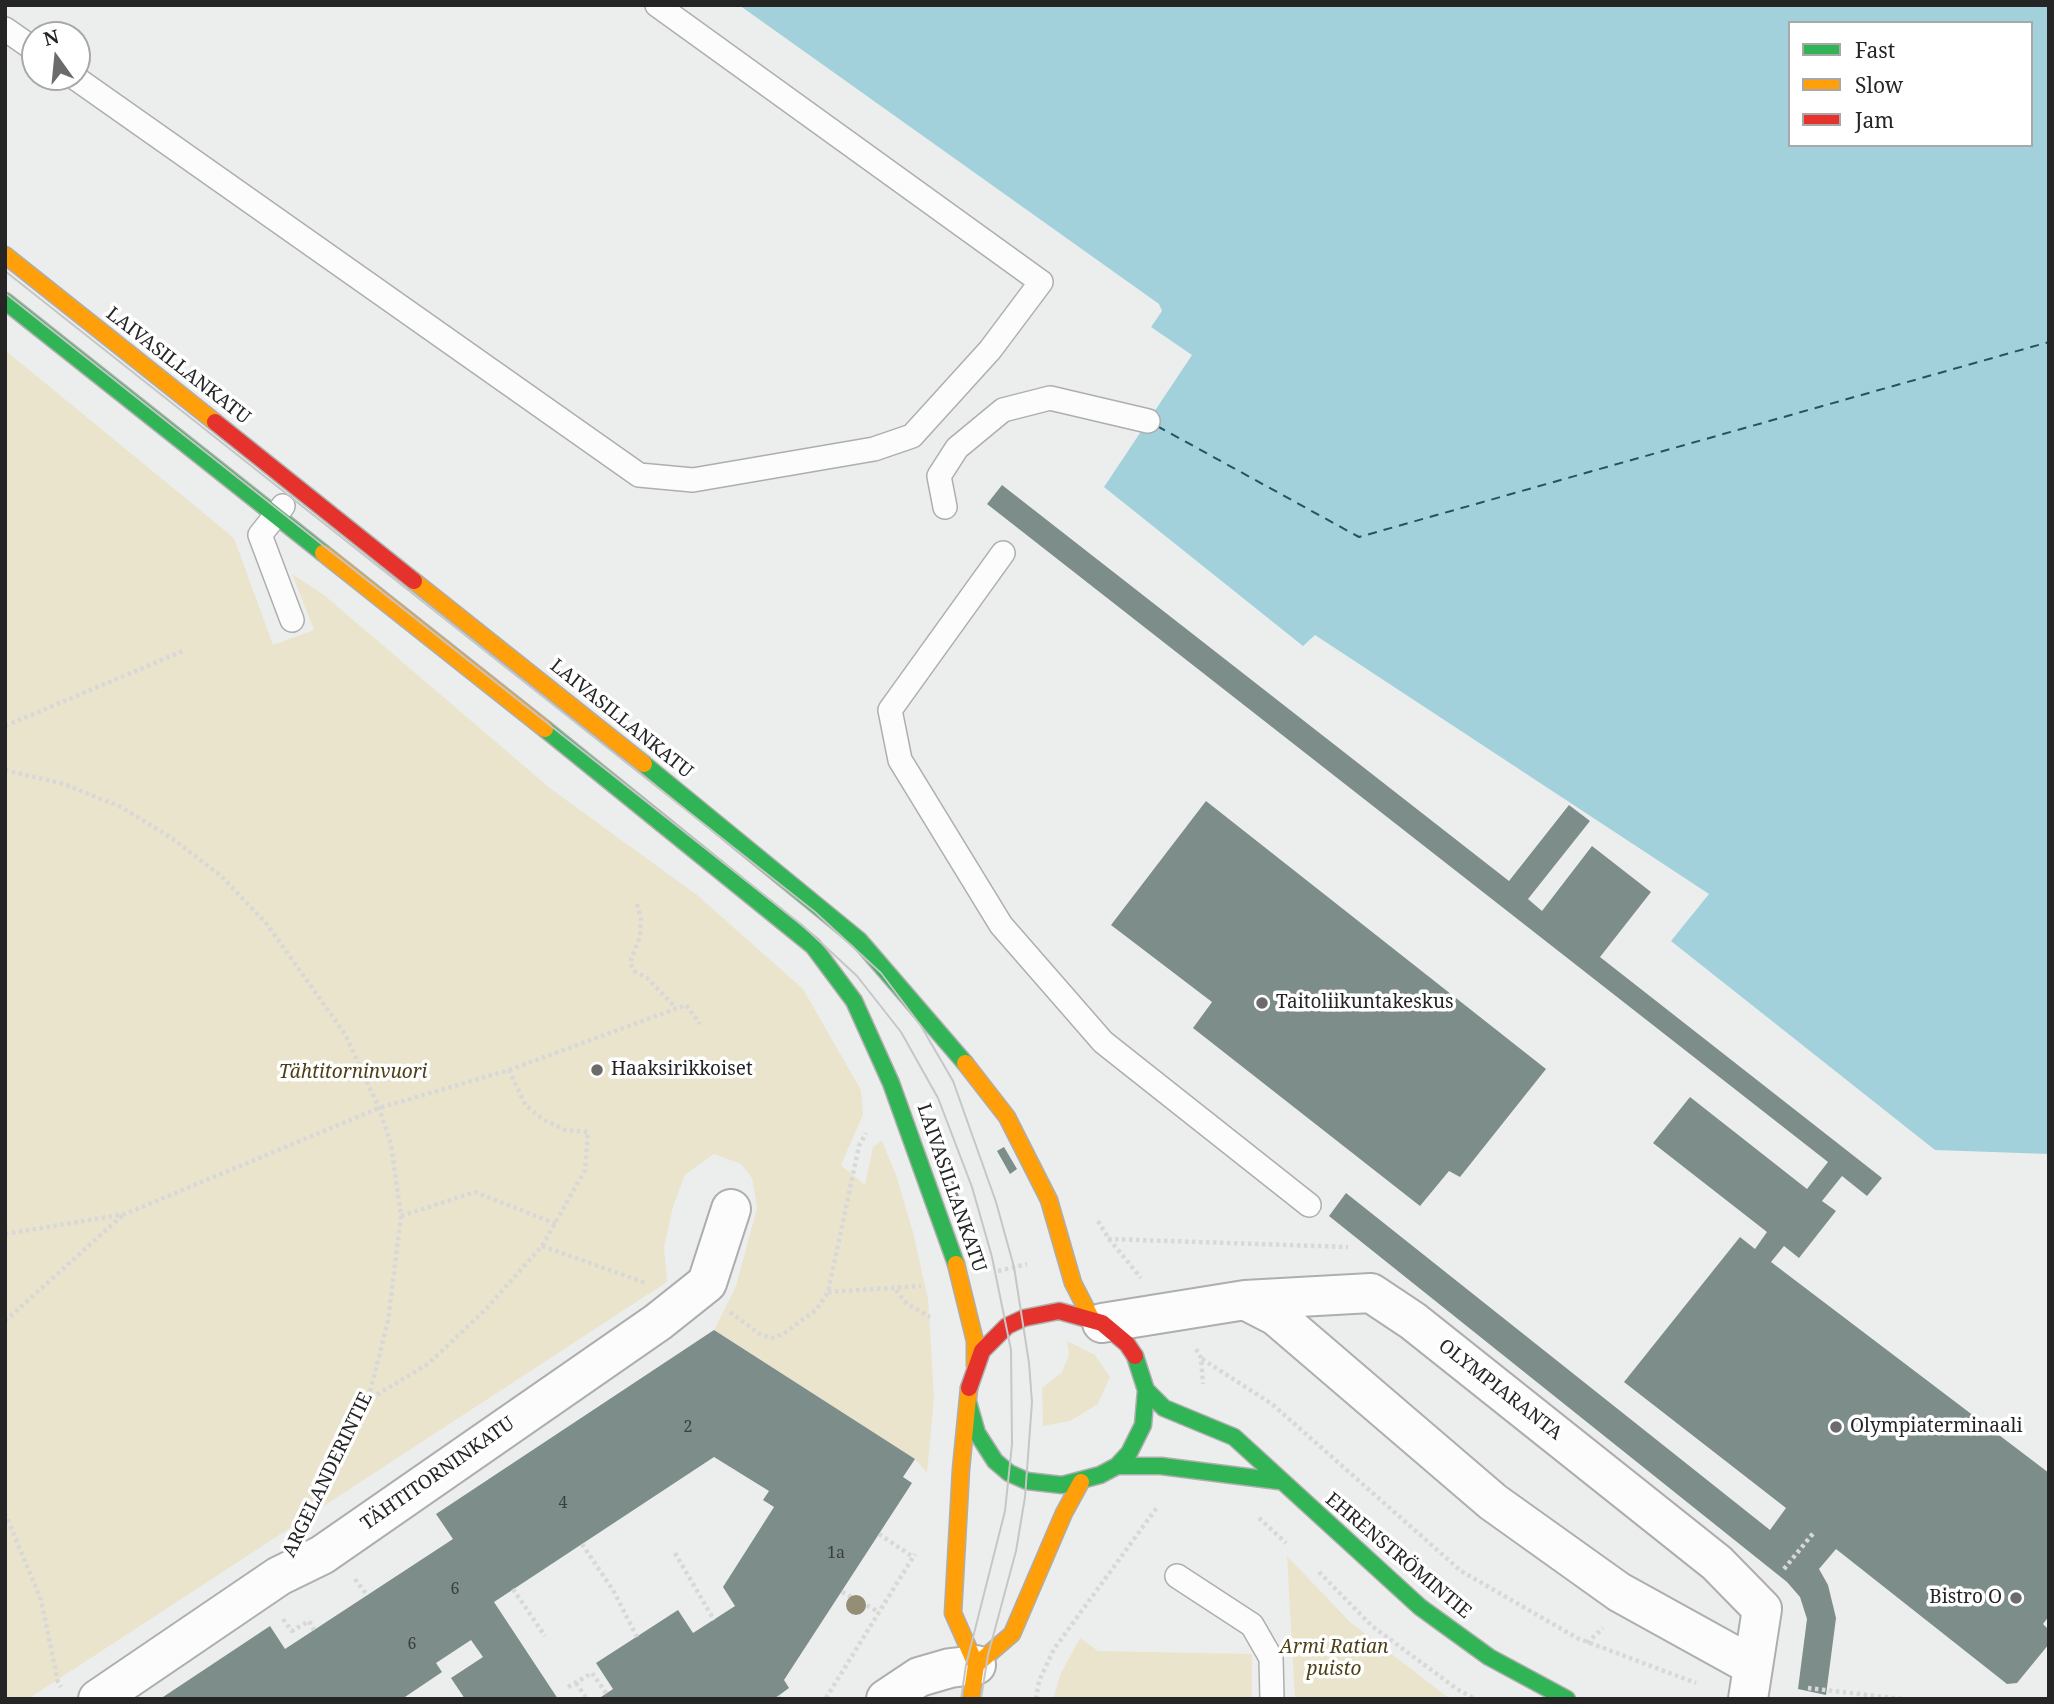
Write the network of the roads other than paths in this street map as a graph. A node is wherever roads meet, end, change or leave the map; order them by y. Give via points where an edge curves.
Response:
1 (657, 5) edge
2 (5, 29) edge
3 (21, 40) edge
4 (91, 89) edge
5 (5, 255) edge
6 (5, 300) edge
7 (1148, 421) dead end
8 (298, 487) junction
9 (945, 507) dead end
10 (276, 516) junction
11 (1003, 553) dead end
12 (292, 620) dead end
13 (1308, 1205) dead end
14 (731, 1209) dead end
15 (1245, 1300) junction
16 (1096, 1320) junction
17 (975, 1366) junction
18 (1146, 1390) junction
19 (968, 1402) junction
20 (1117, 1466) junction
21 (1279, 1481) junction
22 (1081, 1482) junction
23 (1177, 1576) dead end
24 (973, 1682) edge
25 (1750, 1682) edge
26 (81, 1694) edge
27 (887, 1699) edge
28 (1272, 1699) edge
29 (1567, 1699) edge

1 - 4 lane via 1041,282 990,350 912,436 874,449 693,480 639,475
2 - 3 lane
5 - 8 main road, LAIVASILLANKATU
6 - 10 main road, LAIVASILLANKATU
7 - 9 lane via 1049,398 1003,410 957,448 939,476
8 - 10 lane
8 - 16 main road, LAIVASILLANKATU via 859,940 951,1044 1007,1117 1049,1200 1073,1283
10 - 12 lane via 260,535
10 - 17 main road, LAIVASILLANKATU via 740,883 829,964 854,1002 891,1083 961,1279 975,1341
11 - 13 lane via 890,710 900,760 1001,925 1103,1042
14 - 26 street, TÄHTITORNINKATU via 707,1283 658,1322 322,1555
15 - 16 street, OLYMPIARANTA
15 - 25 street via 1276,1316 1493,1502
15 - 25 street, OLYMPIARANTA via 1371,1293 1413,1321 1717,1563 1762,1609
16 - 17 main road, LAIVASILLANKATU via 1059,1311 1024,1318 993,1337
16 - 18 main road, LAIVASILLANKATU via 1117,1333 1132,1351
17 - 19 main road, LAIVASILLANKATU
18 - 20 main road, LAIVASILLANKATU via 1138,1439
18 - 21 main road, EHRENSTRÖMINTIE via 1164,1408 1234,1437
19 - 22 main road, LAIVASILLANKATU via 986,1449 1009,1473 1042,1484
19 - 24 main road, LAIVASILLANKATU via 953,1613
20 - 21 main road via 1185,1468
20 - 22 main road, LAIVASILLANKATU
21 - 29 main road, EHRENSTRÖMINTIE via 1420,1606 1489,1657
22 - 24 main road via 1012,1634
23 - 28 lane via 1252,1625 1271,1658
24 - 27 street via 950,1668 926,1674

